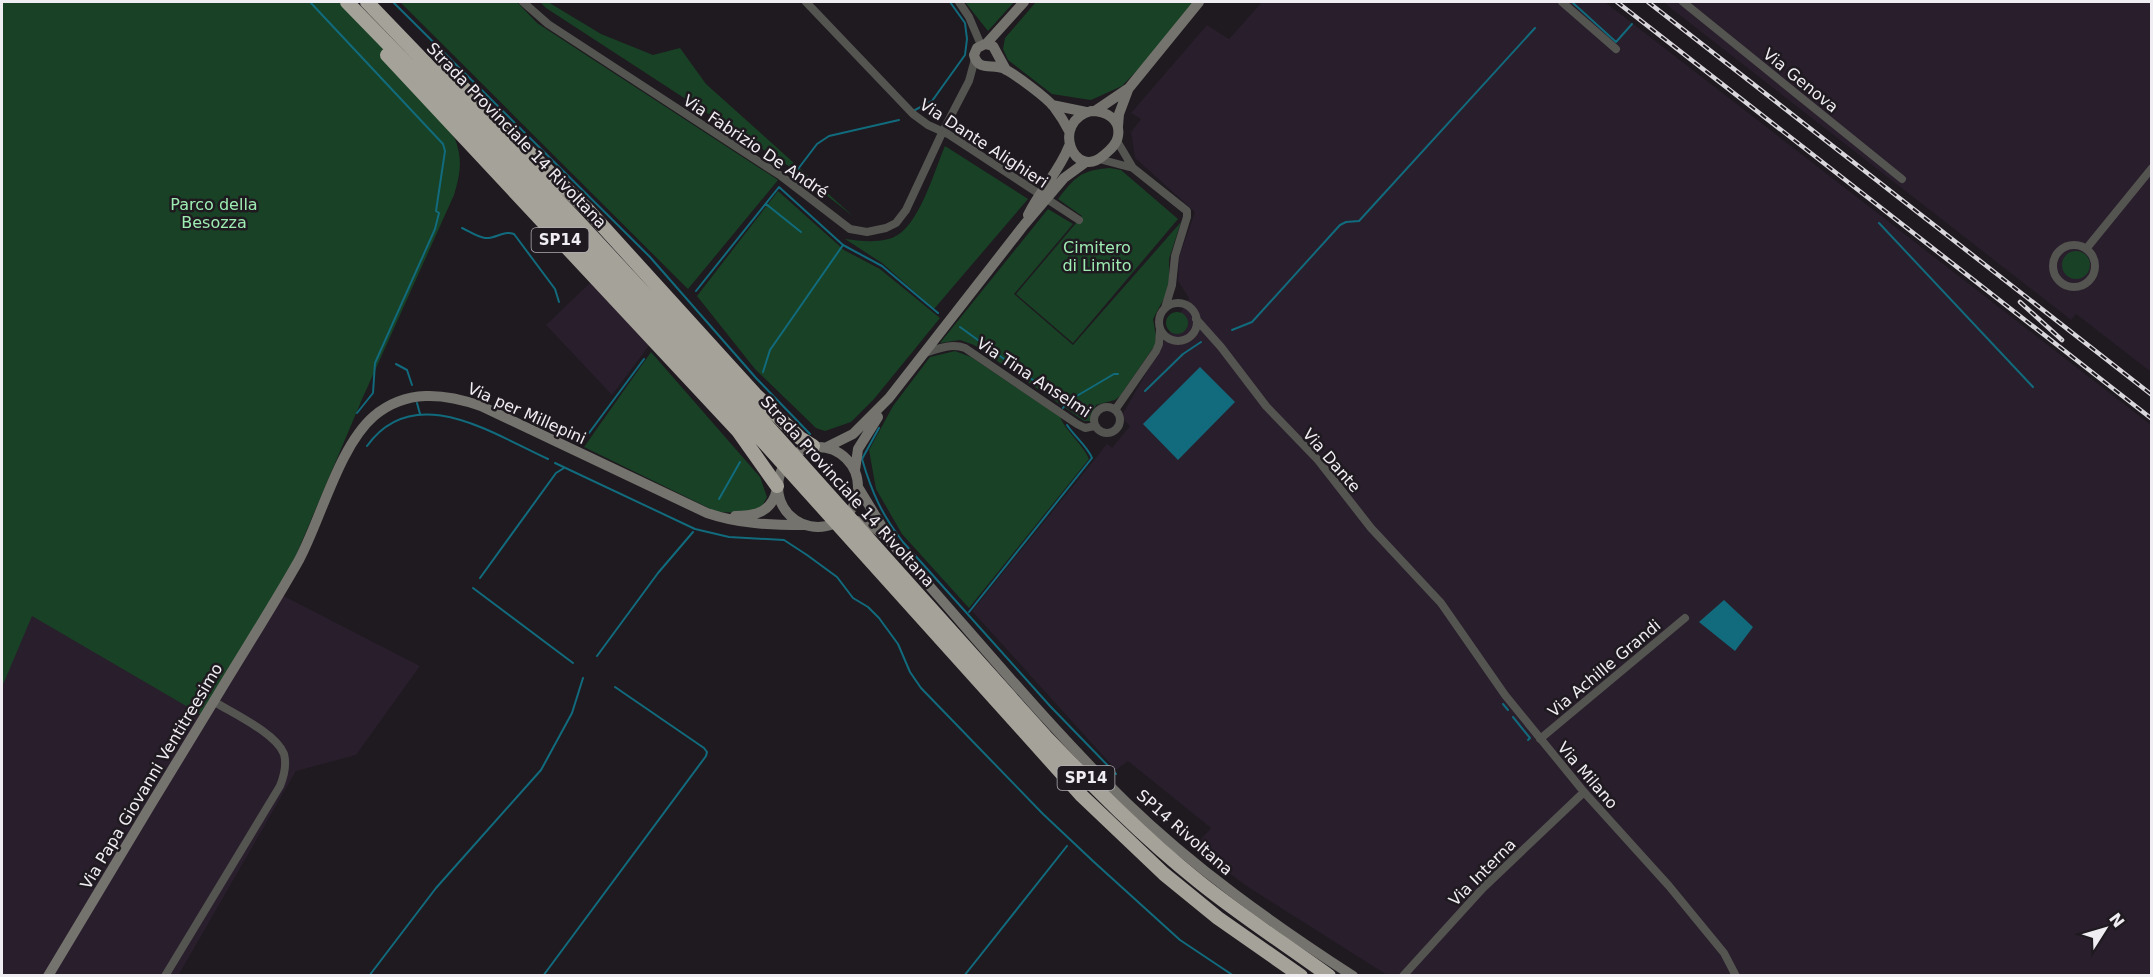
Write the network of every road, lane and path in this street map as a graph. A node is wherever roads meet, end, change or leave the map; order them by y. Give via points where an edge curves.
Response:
1 (336, 2) edge
2 (347, 2) edge
3 (367, 2) edge
4 (376, 2) edge
5 (523, 2) edge
6 (806, 2) edge
7 (959, 2) edge
8 (1024, 2) edge
9 (1199, 2) edge
10 (1562, 2) edge
11 (1683, 2) edge
12 (1616, 49) dead end
13 (987, 55) junction
14 (1129, 88) junction
15 (1052, 105) junction
16 (1091, 111) junction
17 (1118, 127) junction
18 (1070, 131) junction
19 (942, 133) junction
20 (1117, 141) junction
21 (1069, 146) junction
22 (1099, 159) junction
23 (1086, 162) junction
24 (1133, 168) junction
25 (2151, 168) edge
26 (1902, 179) dead end
27 (1043, 197) junction
28 (1079, 220) dead end
29 (2086, 249) junction
30 (1172, 285) junction
31 (1182, 304) junction
32 (1166, 308) junction
33 (1196, 319) junction
34 (1160, 328) junction
35 (1192, 335) junction
36 (1174, 341) junction
37 (1221, 347) junction
38 (1156, 351) junction
39 (923, 353) junction
40 (889, 398) junction
41 (1115, 410) junction
42 (1095, 426) junction
43 (765, 433) junction
44 (820, 447) junction
45 (855, 470) junction
46 (777, 487) junction
47 (858, 487) junction
48 (717, 516) junction
49 (841, 520) junction
50 (804, 525) junction
51 (870, 550) junction
52 (900, 552) junction
53 (1427, 587) joint
54 (279, 593) joint
55 (1684, 618) dead end
56 (213, 701) junction
57 (1540, 739) junction
58 (1584, 792) junction
59 (48, 975) edge
60 (165, 975) edge
61 (1300, 975) edge
62 (1329, 975) edge
63 (1353, 975) edge
64 (1403, 975) edge
65 (1736, 975) edge

1 - 46 highway, SP14 via 738,431
2 - 43 highway, Strada Provinciale 14 Rivoltana / SP14
3 - 43 highway, Strada Provinciale 14 Rivoltana / SP14 via 576,218
4 - 44 highway, SP14 via 587,209 755,393 800,438
5 - 19 street, Via Fabrizio De André via 548,24 781,176 855,231 886,228 901,217
6 - 19 street, Via Dante Alighieri via 901,103
7 - 13 street
8 - 13 street via 996,34
9 - 14 street
10 - 12 street
11 - 26 street, Via Genova
13 - 15 street
13 - 19 street, Via Fabrizio De André
14 - 16 street
14 - 17 street
15 - 16 street
15 - 18 street
16 - 17 street via 1109,115
16 - 18 street via 1077,120
17 - 20 street
18 - 21 street
19 - 27 street, Via Dante Alighieri
20 - 22 street
20 - 24 street
21 - 23 street
21 - 27 street
22 - 23 street
22 - 24 street
23 - 27 street
24 - 30 street via 1187,211 1174,256
25 - 29 street
27 - 28 street, Via Dante Alighieri
27 - 39 street
29 - 29 street via 2073,245 2056,255 2053,269 2065,285 2078,287 2094,274 2094,260
30 - 31 street
30 - 32 street
31 - 32 street
31 - 33 street via 1192,310
32 - 34 street via 1160,316
33 - 35 street
33 - 37 street
34 - 36 street via 1165,337
34 - 38 street, Via Tina Anselmi
35 - 36 street
35 - 37 street
36 - 38 street, Via Tina Anselmi
37 - 53 street, Via Dante via 1279,422 1318,460 1371,528
38 - 41 street, Via Tina Anselmi
39 - 40 street
39 - 42 street, Via Tina Anselmi via 946,346 970,351 1081,427
40 - 44 street via 853,434
40 - 45 street via 858,449
41 - 42 street, Via Tina Anselmi via 1099,410
41 - 42 street, Via Tina Anselmi via 1120,420 1116,430 1105,433
43 - 51 highway, Strada Provinciale 14 Rivoltana / SP14
44 - 45 street via 844,456
44 - 46 street via 800,450 786,461
45 - 47 street, SP14 Rivoltana
46 - 48 street, Via per Millepini via 771,505 763,512
46 - 50 street via 785,511
47 - 49 street via 854,504
47 - 52 street, SP14 Rivoltana
48 - 50 street, Via per Millepini via 765,525
48 - 54 street, Via per Millepini via 481,406 447,396 416,397 382,410 357,436
49 - 50 street, SP14 Rivoltana via 822,527
49 - 52 street, SP14 Rivoltana via 854,519 871,525
51 - 61 highway, Strada Provinciale 14 Rivoltana / SP14 via 1107,822 1213,914
51 - 62 highway, Strada Provinciale 14 Rivoltana / SP14 via 1120,812 1215,895
52 - 63 street, SP14 Rivoltana via 1020,690 1149,823 1227,888
53 - 57 street, Via Milano
54 - 56 street, Via Papa Giovanni Ventitreesimo
55 - 57 street, Via Achille Grandi
56 - 59 street, Via Papa Giovanni Ventitreesimo
56 - 60 street via 268,735 284,754 285,770 280,786
57 - 58 street, Via Milano
58 - 64 street, Via Interna via 1483,888
58 - 65 street, Via Milano via 1669,885 1724,953

